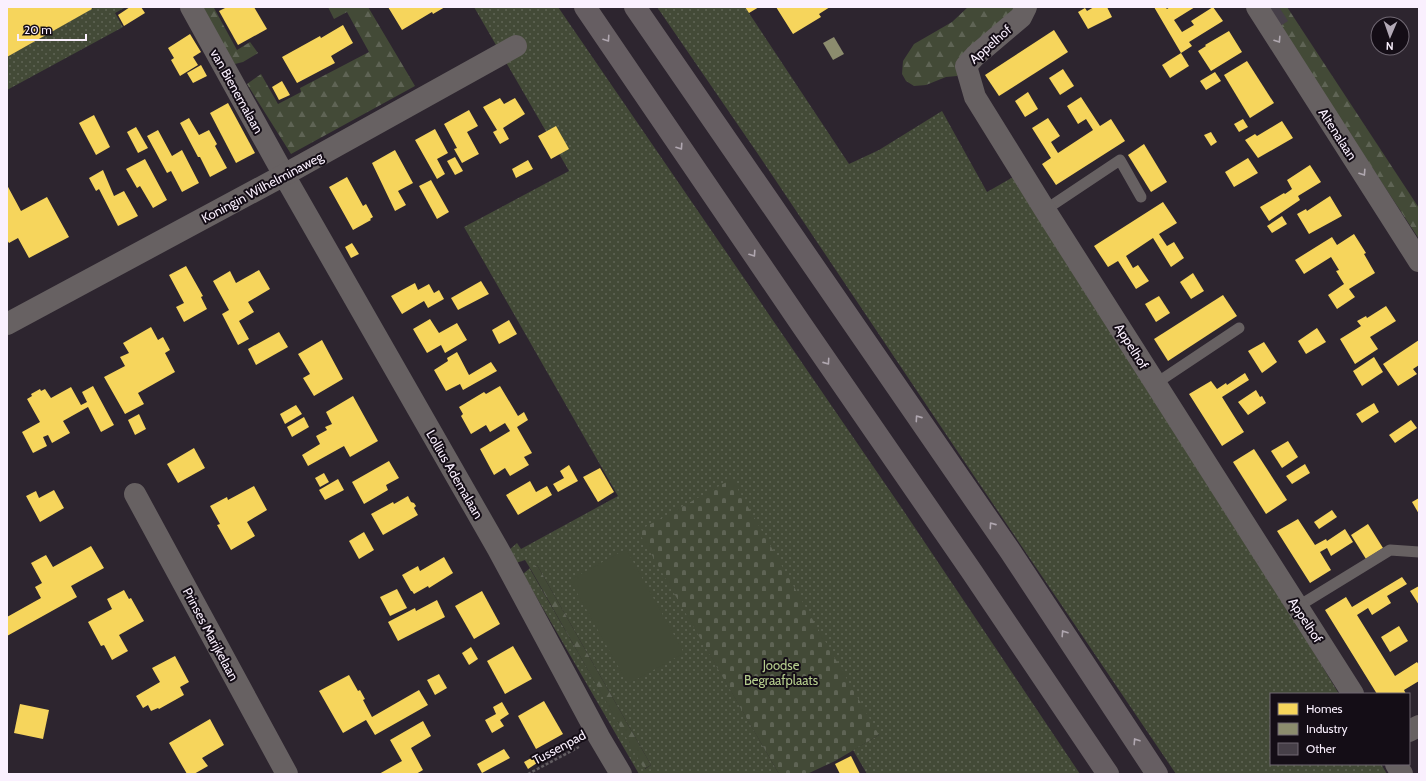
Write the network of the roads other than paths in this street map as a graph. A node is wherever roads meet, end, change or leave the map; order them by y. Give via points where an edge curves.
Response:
1 (191, 7) edge
2 (585, 7) edge
3 (635, 7) edge
4 (1026, 7) edge
5 (1256, 7) edge
6 (516, 46) dead end
7 (284, 175) junction
8 (1141, 197) dead end
9 (1045, 210) junction
10 (1419, 261) edge
11 (7, 324) edge
12 (1239, 328) dead end
13 (1156, 384) junction
14 (135, 494) dead end
15 (1419, 552) edge
16 (1297, 607) junction
17 (1352, 693) edge
18 (1419, 726) edge
19 (1410, 730) edge
20 (1397, 765) edge
21 (287, 774) edge
22 (621, 774) edge
23 (1108, 774) edge
24 (1157, 774) edge
25 (1402, 774) edge

1 - 7 street, van Bienemalaan
2 -> 23 highway
24 -> 3 highway via 1010,551
4 - 9 street, Appelhof via 1021,17 966,66 975,97
5 -> 10 street, Altenalaan
6 - 7 street, Koningin Wilhelminaweg
7 - 11 street, Koningin Wilhelminaweg
7 - 22 street, Lollius Ademalaan via 498,549 598,737
8 - 9 lane via 1120,160
9 - 13 street, Appelhof
12 - 13 lane
13 - 16 street, Appelhof
14 - 21 street, Prinses Marijkelaan
15 - 16 lane via 1390,550
16 - 17 street, Appelhof
18 - 19 street
20 - 25 street

